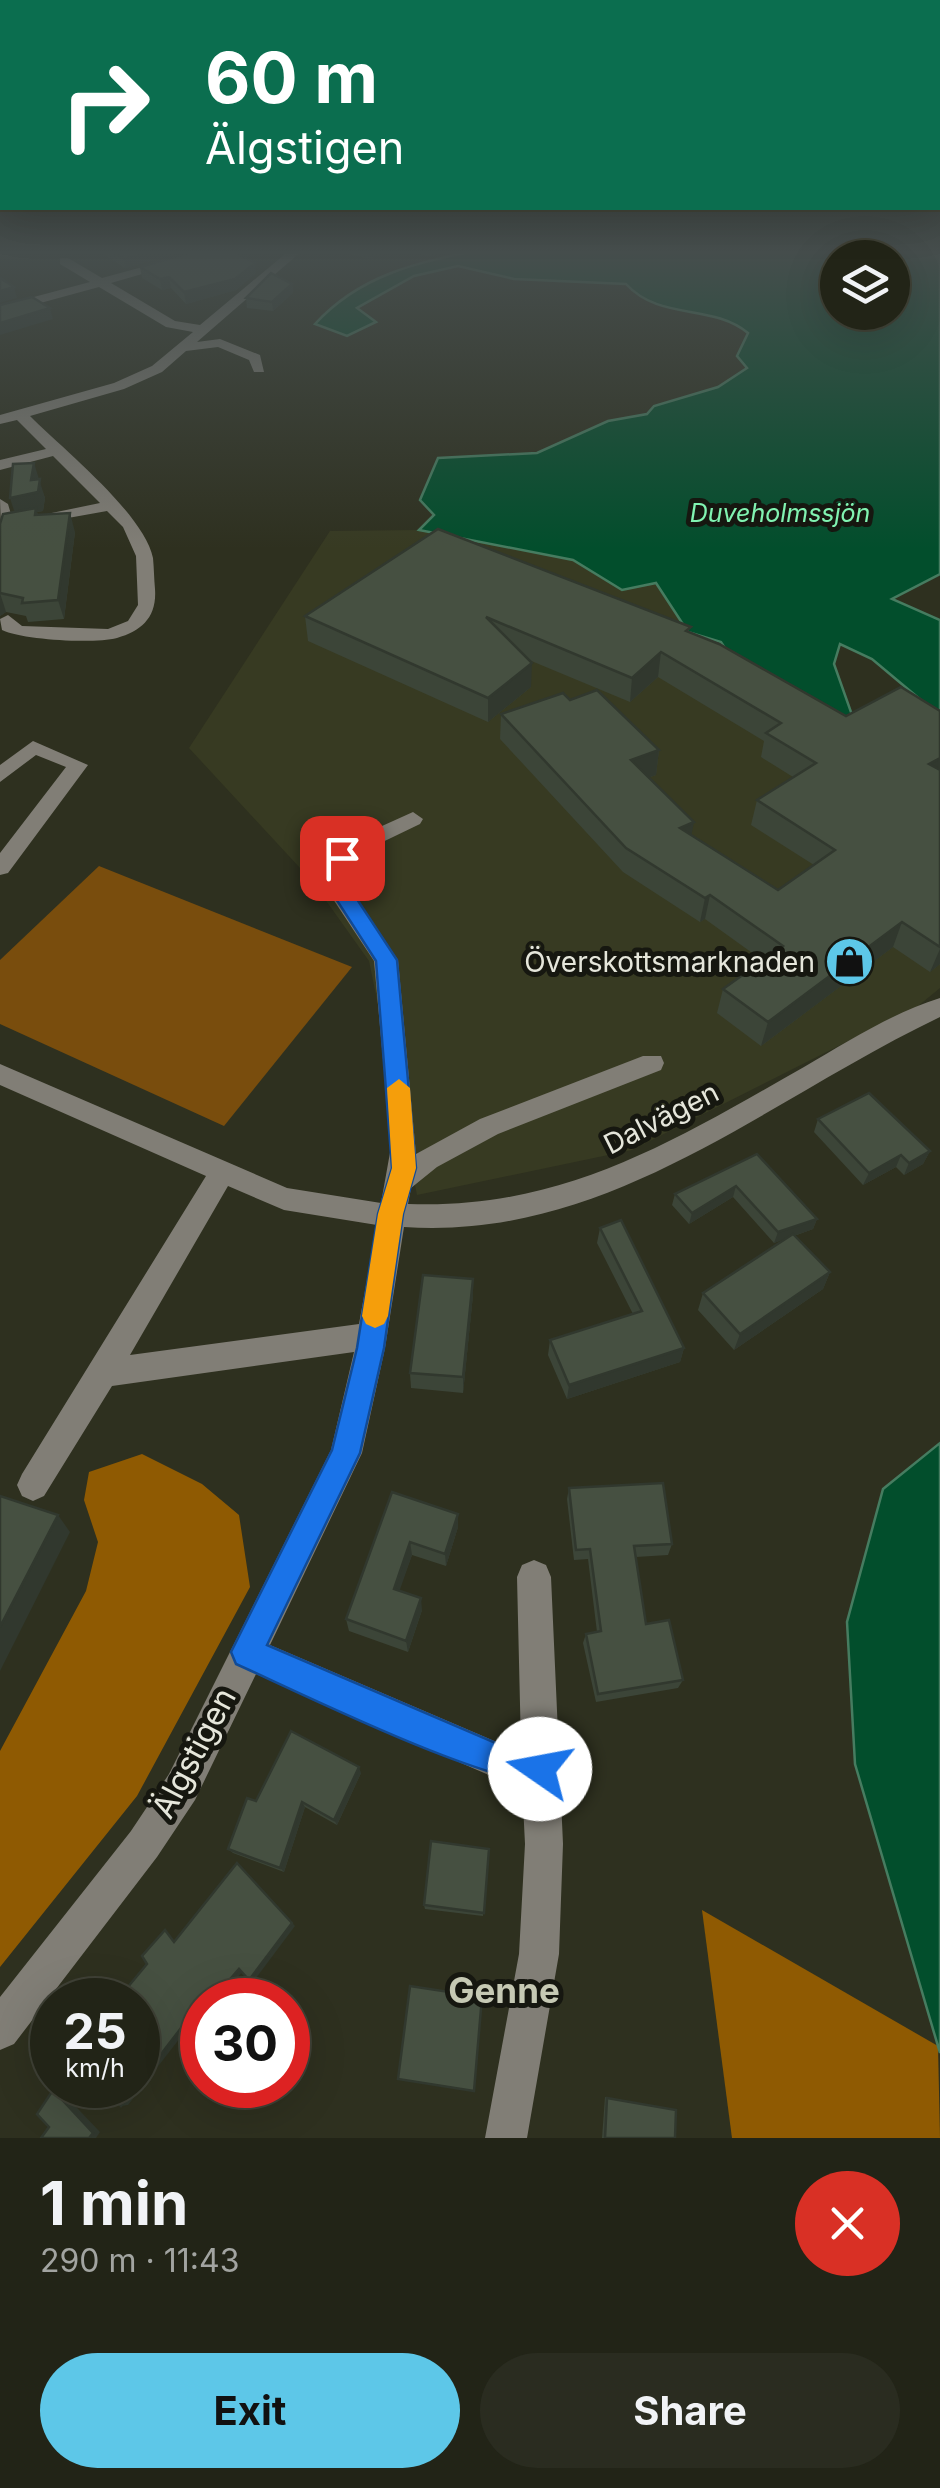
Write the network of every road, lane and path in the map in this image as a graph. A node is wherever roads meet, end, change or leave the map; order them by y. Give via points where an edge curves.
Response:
1 (183, 350) edge
2 (241, 350) edge
3 (259, 369) dead end
4 (20, 415) junction
5 (0, 420) edge
6 (58, 450) junction
7 (0, 465) edge
8 (0, 504) edge
9 (114, 505) junction
10 (8, 620) dead end
11 (0, 776) edge
12 (413, 819) dead end
13 (0, 868) edge
14 (940, 1007) edge
15 (652, 1063) dead end
16 (0, 1074) edge
17 (222, 1174) junction
18 (400, 1181) junction
19 (390, 1214) junction
20 (372, 1336) junction
21 (103, 1374) junction
22 (33, 1486) dead end
23 (534, 1577) dead end
24 (247, 1652) junction
25 (540, 1769) junction
26 (0, 2030) edge
27 (506, 2138) edge

1 - 4 street via 140,378
2 - 3 street
4 - 5 street
4 - 6 street
6 - 7 street
6 - 9 street
8 - 9 street via 7,527
9 - 10 street via 144,556 147,606 134,626 110,634 19,631
11 - 13 street via 33,747 78,765
12 - 18 street via 356,848 336,871 344,899 380,949 391,982 404,1147
14 - 19 street, Dalvägen via 580,1194 485,1214
15 - 18 street via 519,1113
16 - 17 street, Dalvägen
17 - 19 street, Dalvägen via 284,1199
17 - 21 street
18 - 19 street
19 - 20 street, Älgstigen
20 - 21 street
20 - 24 street, Älgstigen via 346,1453
21 - 22 street
23 - 25 street
24 - 25 street via 498,1761
24 - 26 street, Älgstigen via 182,1787
25 - 27 street via 539,1954

